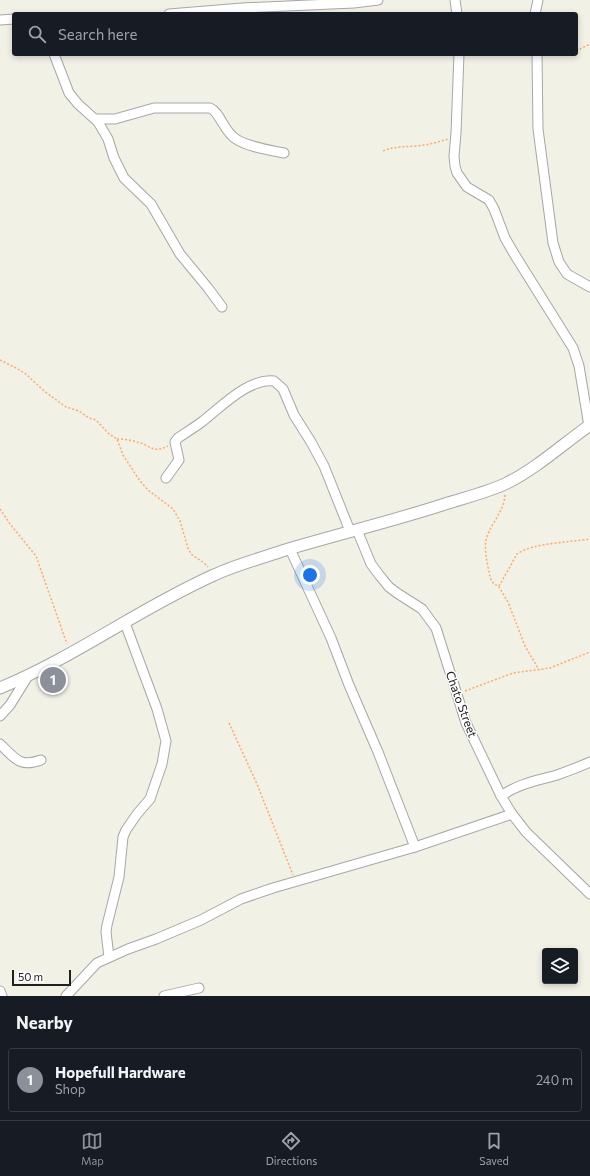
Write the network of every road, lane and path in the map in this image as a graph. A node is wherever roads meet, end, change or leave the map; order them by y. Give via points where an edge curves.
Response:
1 (378, 0) edge
2 (455, 0) edge
3 (538, 0) edge
4 (194, 12) edge
5 (456, 12) edge
6 (535, 12) edge
7 (12, 18) edge
8 (0, 20) edge
9 (590, 44) edge
10 (578, 50) edge
11 (55, 56) edge
12 (459, 56) edge
13 (537, 56) edge
14 (96, 119) junction
15 (456, 138) junction
16 (383, 151) dead end
17 (284, 153) dead end
18 (590, 287) edge
19 (222, 307) dead end
20 (0, 360) edge
21 (590, 425) edge
22 (117, 439) junction
23 (175, 442) junction
24 (166, 478) dead end
25 (506, 483) junction
26 (0, 510) edge
27 (354, 530) junction
28 (590, 539) edge
29 (290, 549) junction
30 (214, 575) junction
31 (499, 587) junction
32 (125, 623) junction
33 (590, 652) edge
34 (70, 654) junction
35 (539, 670) junction
36 (28, 676) junction
37 (0, 688) edge
38 (457, 694) junction
39 (0, 716) edge
40 (230, 723) dead end
41 (0, 744) edge
42 (41, 760) dead end
43 (590, 762) edge
44 (501, 796) junction
45 (512, 814) junction
46 (415, 846) junction
47 (295, 882) junction
48 (590, 894) edge
49 (109, 956) junction
50 (199, 988) dead end
51 (0, 991) edge
52 (2, 996) edge
53 (66, 996) edge
54 (164, 996) edge

1 - 4 street
2 - 5 street
3 - 6 street
7 - 8 street
9 - 10 path
11 - 14 street via 69,93
12 - 15 street
13 - 18 street via 538,129 553,243 559,262 567,274
14 - 17 street via 115,119 154,108 210,108 236,139 249,145
14 - 19 street via 106,135 124,178 151,204 180,254
15 - 16 path
15 - 21 street via 454,156 457,174 467,187 489,200 505,238 573,348
20 - 22 path via 26,374 66,407 96,420
21 - 25 street
22 - 23 path via 138,442 159,450
22 - 30 path via 140,481 173,509 180,521 189,552 204,563
23 - 24 street via 179,460
23 - 27 street, Chato Street via 239,393 264,381 274,381 283,389 294,415 312,442
25 - 27 street
25 - 31 path via 502,508 486,542 490,578
26 - 34 path via 36,556
27 - 29 street
27 - 38 street, Chato Street via 371,564 389,587 422,608 436,628
28 - 31 path via 545,544 521,551
29 - 30 street
29 - 46 street via 378,752
30 - 32 street
31 - 35 path via 508,602 525,646
32 - 34 street
32 - 49 street via 157,708 166,741 162,764 150,799 123,837 119,877 106,925
33 - 35 path
34 - 36 street
35 - 38 path via 513,674
36 - 37 street
36 - 39 street
38 - 44 street, Chato Street via 466,723
40 - 47 path
41 - 42 street via 10,756 21,763 28,764
43 - 44 street via 558,775 524,784
44 - 45 street, Chato Street
45 - 46 street
45 - 48 street, Chato Street via 526,832
46 - 47 street
47 - 49 street via 241,899 201,920
49 - 53 street via 97,963
50 - 54 street
51 - 52 street

